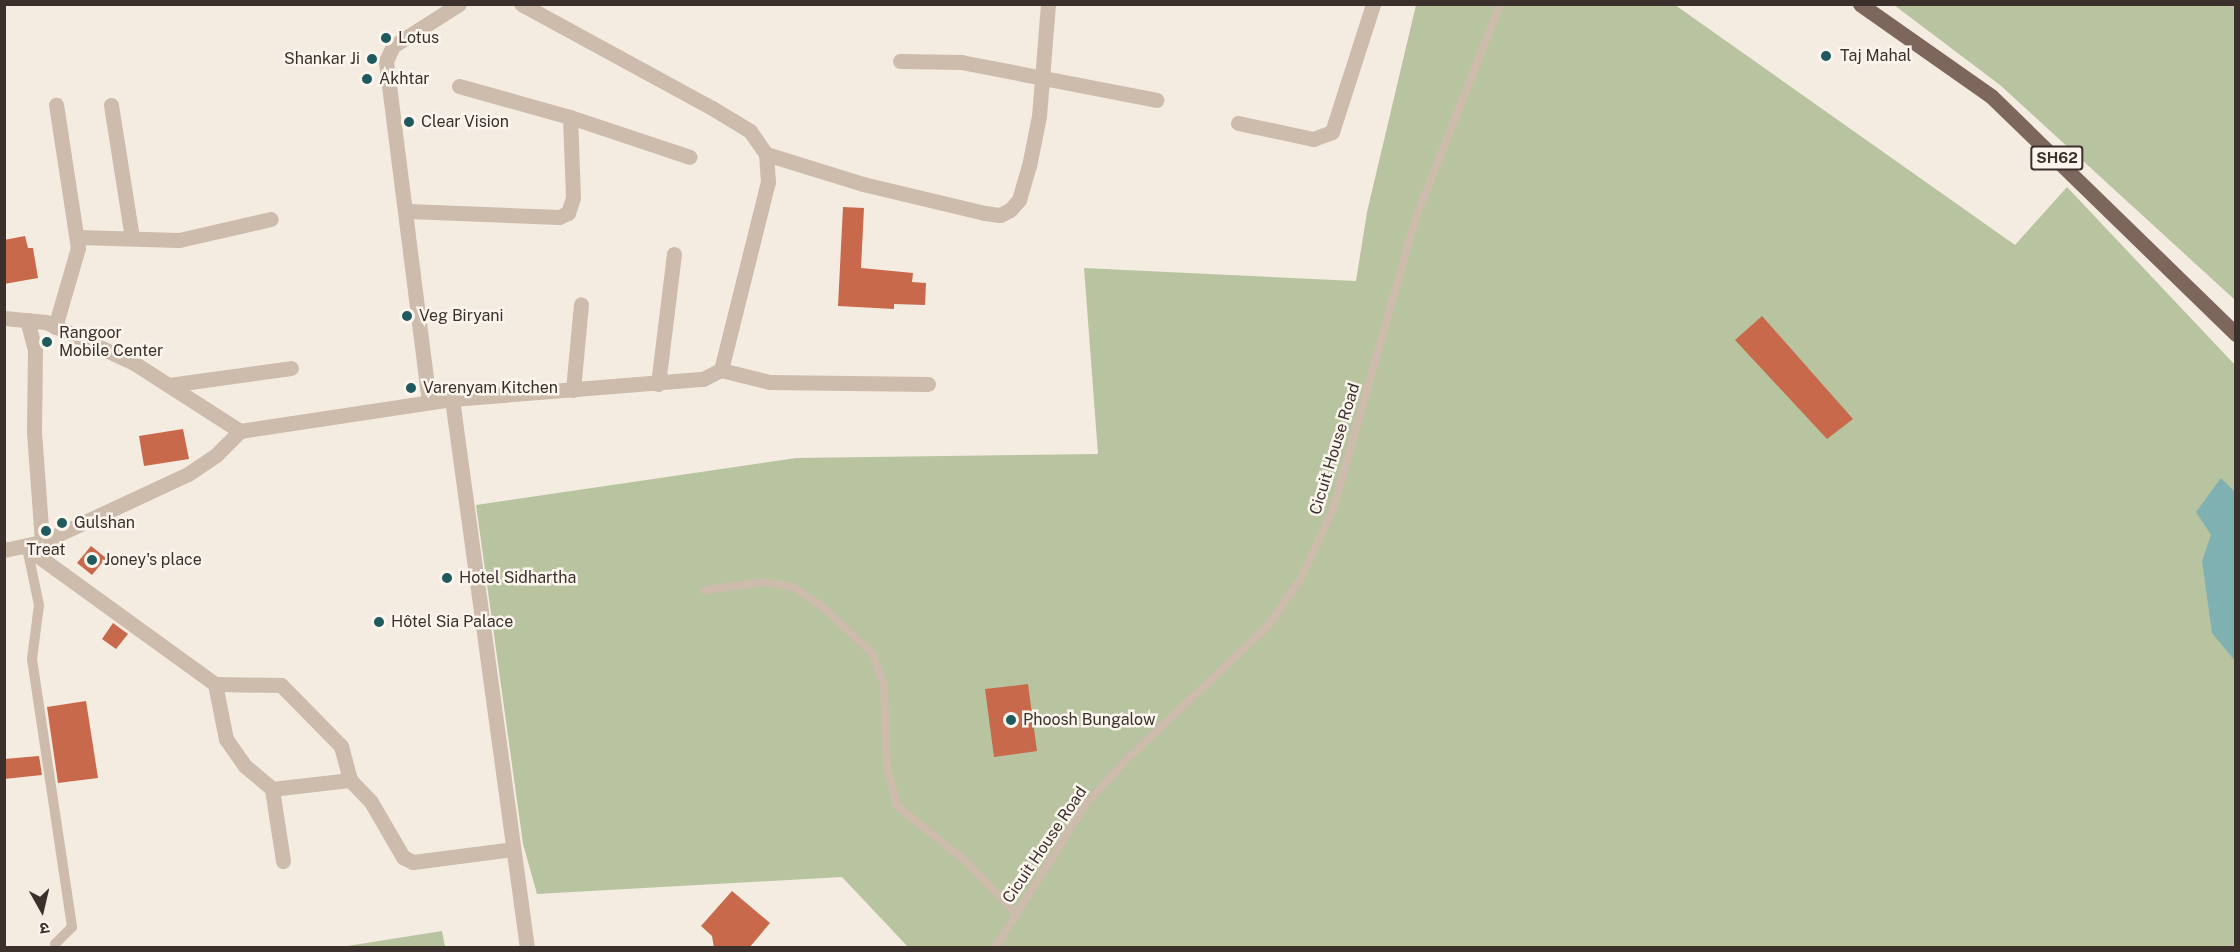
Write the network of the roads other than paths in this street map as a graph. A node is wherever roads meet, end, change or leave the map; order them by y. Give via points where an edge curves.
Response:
1 (459, 4) edge
2 (521, 4) edge
3 (1048, 4) edge
4 (1372, 4) edge
5 (1500, 4) edge
6 (1860, 4) edge
7 (900, 61) dead end
8 (1043, 76) junction
9 (459, 86) dead end
10 (1156, 100) dead end
11 (56, 105) dead end
12 (111, 105) dead end
13 (570, 117) junction
14 (1238, 123) dead end
15 (766, 154) junction
16 (690, 157) dead end
17 (408, 211) junction
18 (271, 219) dead end
19 (78, 237) junction
20 (132, 237) junction
21 (674, 254) dead end
22 (581, 304) dead end
23 (4, 318) edge
24 (27, 320) junction
25 (55, 327) junction
26 (2235, 334) edge
27 (291, 368) dead end
28 (721, 370) junction
29 (658, 384) junction
30 (928, 384) dead end
31 (169, 385) junction
32 (573, 390) junction
33 (452, 399) junction
34 (429, 402) junction
35 (240, 431) junction
36 (42, 542) junction
37 (27, 548) junction
38 (4, 550) edge
39 (704, 590) dead end
40 (215, 684) junction
41 (350, 780) junction
42 (272, 789) junction
43 (513, 849) junction
44 (283, 861) dead end
45 (1015, 912) junction
46 (55, 944) dead end
47 (527, 948) edge
48 (995, 948) edge

1 - 17 street via 388,52
2 - 15 street via 750,131
3 - 8 street
4 - 14 street via 1332,132 1313,140
5 - 45 lane, Cicuit House Road via 1415,220 1333,510 1300,580 1268,626 1128,758 1086,804
6 - 26 main road, SH62 via 1991,96
7 - 8 street via 961,62
8 - 10 street
8 - 15 street via 1039,116 1019,200 1000,215 863,184
9 - 13 street
11 - 19 street
12 - 20 street
13 - 16 street
13 - 17 street via 573,198 568,213 559,217
15 - 28 street via 768,182
17 - 34 street
18 - 20 street via 179,240
19 - 20 street
19 - 25 street via 77,263
21 - 29 street
22 - 32 street
23 - 24 street
24 - 25 street
24 - 36 street via 35,350 34,432
25 - 31 street via 134,363
27 - 31 street
28 - 29 street via 703,379
28 - 30 street via 770,382
29 - 32 street
31 - 35 street
32 - 33 street
33 - 34 street
33 - 43 street
34 - 35 street
35 - 36 street via 216,455 188,474
36 - 37 street
37 - 38 street
37 - 40 street
37 - 46 street via 39,605 32,659 72,927
39 - 45 lane via 766,582 793,587 824,608 872,652 883,678 887,766 897,806 949,847
40 - 41 street via 281,685 341,746
40 - 42 street via 226,738 245,766
41 - 42 street
41 - 43 street via 371,802 403,857 413,862
42 - 44 street
43 - 47 street
45 - 48 lane, Cicuit House Road

